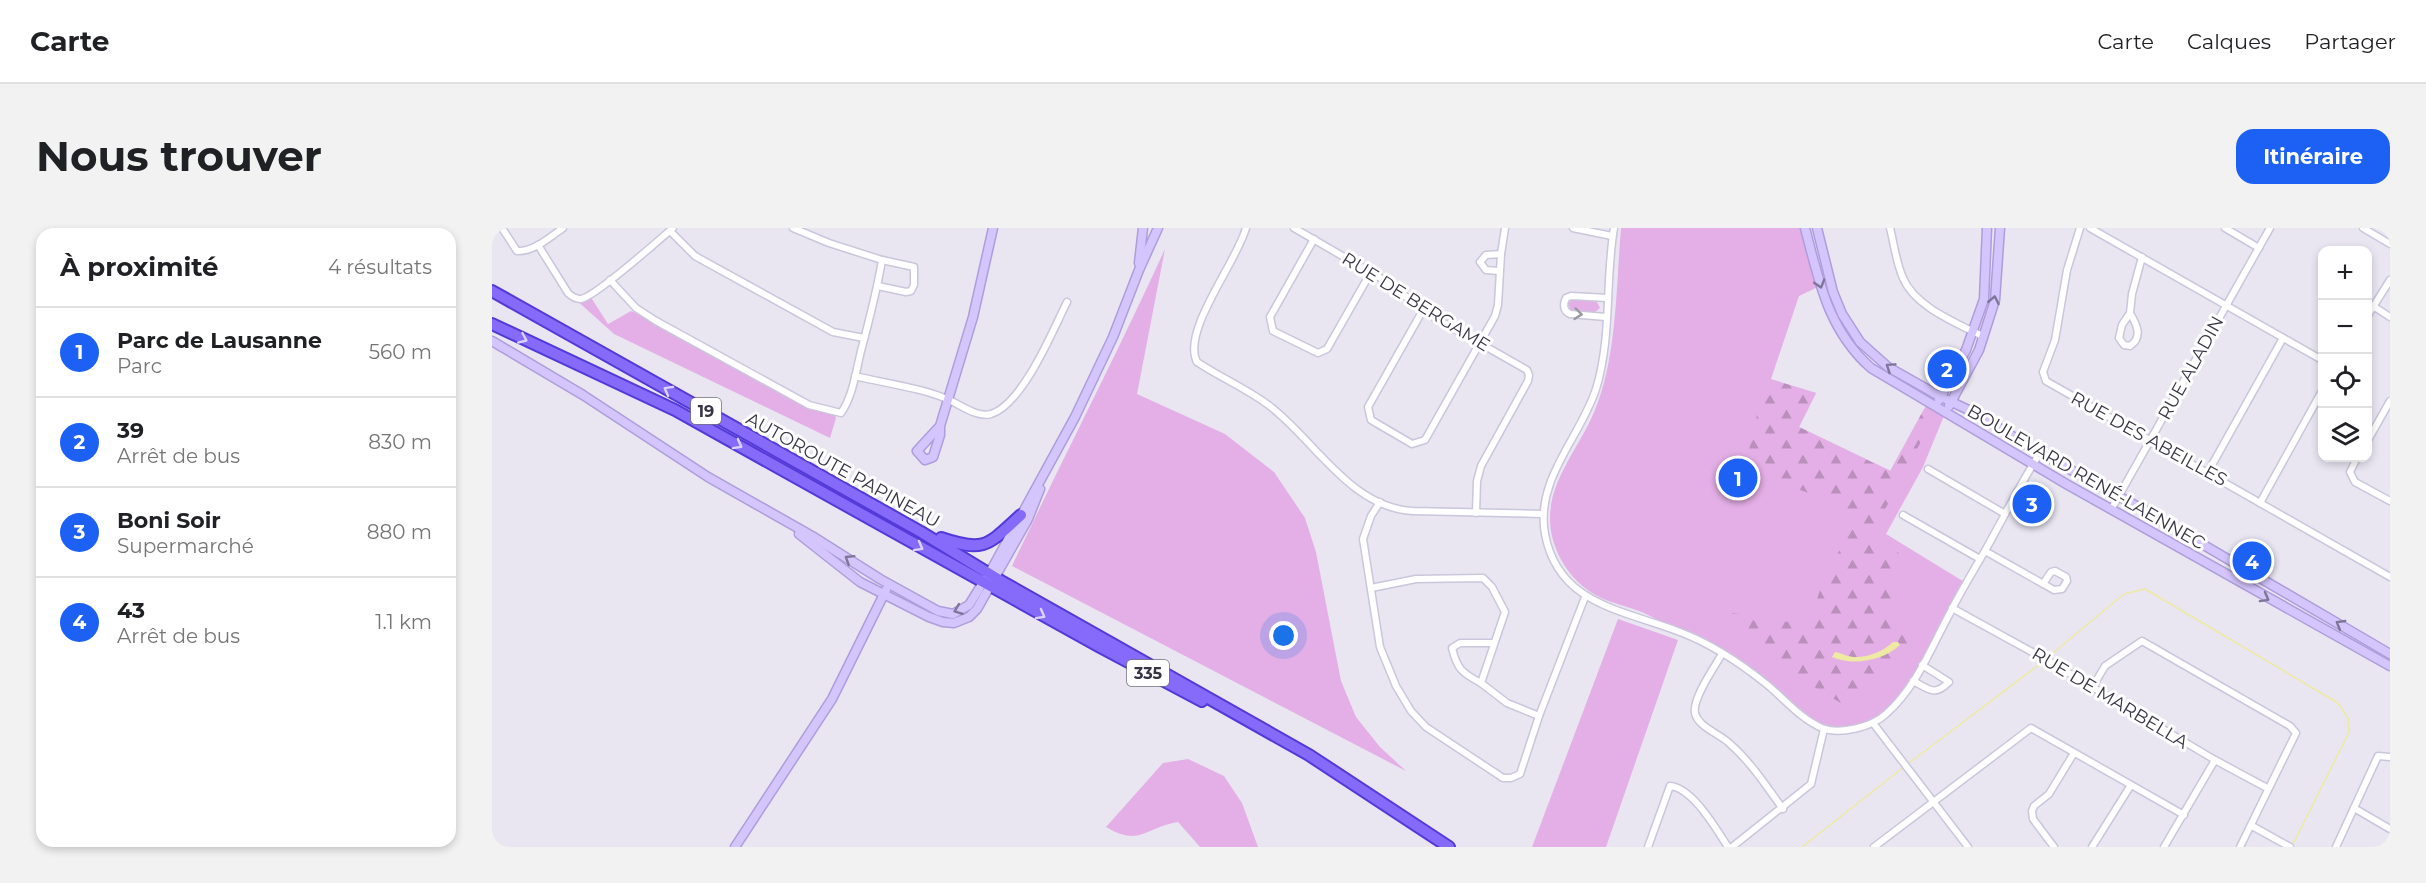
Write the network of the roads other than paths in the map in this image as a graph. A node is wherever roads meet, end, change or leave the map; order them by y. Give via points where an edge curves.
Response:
1 (502, 228) edge
2 (563, 228) edge
3 (793, 228) edge
4 (993, 228) edge
5 (1143, 228) edge
6 (1158, 228) edge
7 (1246, 228) edge
8 (1294, 228) edge
9 (1505, 228) edge
10 (1573, 228) edge
11 (1614, 228) edge
12 (1805, 228) edge
13 (1816, 228) edge
14 (1890, 228) edge
15 (1987, 228) edge
16 (2000, 228) edge
17 (2080, 228) edge
18 (2090, 228) edge
19 (2225, 228) edge
20 (2270, 228) edge
21 (2362, 228) edge
22 (672, 230) edge
23 (1612, 236) junction
24 (1314, 239) junction
25 (2390, 244) edge
26 (538, 245) junction
27 (2259, 248) junction
28 (1501, 254) junction
29 (2142, 257) junction
30 (882, 260) junction
31 (1139, 270) junction
32 (1499, 271) junction
33 (1371, 272) junction
34 (610, 280) junction
35 (2390, 280) edge
36 (878, 286) junction
37 (492, 291) edge
38 (1608, 298) junction
39 (1067, 302) dead end
40 (2227, 305) junction
41 (2373, 306) joint
42 (1423, 310) junction
43 (2130, 313) junction
44 (1606, 317) junction
45 (2390, 317) edge
46 (492, 324) edge
47 (1973, 331) junction
48 (1984, 337) junction
49 (864, 338) junction
50 (2283, 338) junction
51 (492, 341) edge
52 (1480, 343) junction
53 (492, 345) edge
54 (2318, 358) edge
55 (524, 360) junction
56 (855, 376) junction
57 (1941, 397) junction
58 (2318, 398) edge
59 (948, 400) junction
60 (1951, 401) junction
61 (2390, 401) edge
62 (1935, 406) junction
63 (1946, 411) junction
64 (940, 426) dead end
65 (2372, 432) edge
66 (2151, 439) junction
67 (2040, 453) junction
68 (1054, 455) junction
69 (2355, 462) edge
70 (2033, 464) junction
71 (1928, 469) dead end
72 (2208, 472) junction
73 (2118, 497) junction
74 (2390, 501) edge
75 (1380, 502) junction
76 (2260, 502) junction
77 (2112, 508) junction
78 (1476, 513) junction
79 (1543, 514) junction
80 (2005, 514) junction
81 (1021, 515) junction
82 (1903, 515) dead end
83 (780, 519) junction
84 (921, 532) junction
85 (1985, 551) junction
86 (1980, 559) junction
87 (2390, 577) edge
88 (990, 579) junction
89 (889, 584) junction
90 (2043, 584) dead end
91 (1371, 588) junction
92 (884, 594) junction
93 (1585, 597) junction
94 (1952, 608) junction
95 (1494, 643) junction
96 (1722, 654) junction
97 (2390, 654) edge
98 (1922, 665) junction
99 (2390, 666) edge
100 (1913, 681) junction
101 (1481, 683) junction
102 (2092, 688) junction
103 (1539, 716) junction
104 (1873, 723) junction
105 (1824, 729) junction
106 (2074, 753) junction
107 (2390, 757) edge
108 (2215, 760) junction
109 (2131, 785) junction
110 (2267, 788) junction
111 (1933, 801) junction
112 (2354, 808) junction
113 (1783, 809) junction
114 (2184, 815) junction
115 (2252, 826) junction
116 (2390, 829) edge
117 (735, 847) edge
118 (1449, 847) edge
119 (1648, 847) edge
120 (1728, 847) edge
121 (1732, 847) edge
122 (1874, 847) edge
123 (1968, 847) edge
124 (2054, 847) edge
125 (2092, 847) edge
126 (2164, 847) edge
127 (2240, 847) edge
128 (2290, 847) edge
129 (2336, 847) edge

1 - 26 street via 517,251
2 - 26 street
3 - 30 street
4 - 59 street via 974,317
5 - 31 street
6 - 31 street
7 - 75 street via 1201,317 1195,359 1269,405 1336,472
8 - 24 street, RUE DE BERGAME
9 - 28 street
10 - 23 street
11 - 23 street
12 -> 62 street, BOULEVARD RENÉ-LAENNEC via 1820,286 1843,338 1877,373
57 -> 13 street, BOULEVARD RENÉ-LAENNEC via 1888,367 1860,342 1833,292
14 - 47 street via 1903,278 1914,295
15 - 47 street via 1984,299
48 -> 16 street via 1995,300
17 - 66 street, RUE DES ABEILLES via 2067,270 2055,340 2043,372 2046,381
18 - 29 street
19 - 27 street
20 - 27 street, RUE ALADIN
21 - 25 street
22 - 34 street
22 - 49 street via 695,256 833,332
23 - 38 street
24 - 33 street, RUE DE BERGAME
24 - 33 street via 1270,317 1273,331 1318,353 1327,349
26 - 34 street via 574,298 582,299
27 - 40 street, RUE ALADIN
28 - 32 street
28 - 32 street via 1486,255 1480,262 1485,270
29 - 40 street
29 - 43 street
30 - 36 street
30 - 36 street via 914,267 914,285 906,292
31 - 68 street via 1106,353
32 - 52 street via 1497,310
33 - 42 street, RUE DE BERGAME
34 - 56 street via 636,308 656,321 809,405 841,413
35 - 41 street
36 - 49 street
84 -> 37 highway, AUTOROUTE PAPINEAU / 19
38 - 44 street
38 -> 44 street via 1571,296 1564,303 1570,314
39 - 59 street via 1028,381 993,414 982,415
40 - 50 street
40 - 66 street, RUE ALADIN
41 - 45 street
42 - 52 street, RUE DE BERGAME
42 - 52 street via 1368,407 1371,420 1412,444 1425,440
43 - 43 street via 2119,338 2130,346 2139,335
44 - 79 street via 1596,387 1552,476
46 -> 88 highway, AUTOROUTE PAPINEAU / 19 via 668,406
47 - 48 street
47 - 57 street
48 - 60 street
49 - 56 street
50 - 54 street
50 - 72 street
51 - 55 street
52 - 78 street, RUE DE BERGAME via 1524,368 1529,375 1481,466
53 - 55 street
55 - 83 street
56 - 59 street
57 - 60 street, BOULEVARD RENÉ-LAENNEC
57 - 62 street
58 - 76 street
59 - 64 street
60 - 63 street
60 - 67 street, BOULEVARD RENÉ-LAENNEC
61 - 65 street
62 - 63 street, BOULEVARD RENÉ-LAENNEC
63 - 70 street, BOULEVARD RENÉ-LAENNEC
66 - 72 street, RUE DES ABEILLES
66 - 73 street, RUE ALADIN
67 - 70 street
67 - 73 street, BOULEVARD RENÉ-LAENNEC
68 - 81 street
68 - 88 street via 1028,519
69 - 74 street via 2350,472 2355,482
70 - 77 street, BOULEVARD RENÉ-LAENNEC
70 - 80 street
71 - 80 street
72 - 76 street, RUE DES ABEILLES
73 - 77 street, RUE ALADIN
97 -> 73 street, BOULEVARD RENÉ-LAENNEC
75 - 78 street via 1405,511
75 - 91 street via 1363,539
76 - 87 street, RUE DES ABEILLES
77 -> 99 street, BOULEVARD RENÉ-LAENNEC
78 - 79 street
79 - 93 street via 1547,543 1556,565
80 - 85 street
81 - 84 highway via 993,540 979,546 961,545
81 - 88 street
82 - 86 street
89 -> 83 street
83 - 92 street via 850,574
84 - 88 highway, AUTOROUTE PAPINEAU / 19
85 - 86 street
85 - 90 street
86 - 94 street
88 -> 89 street via 966,608 950,614
88 - 92 street via 975,612 954,623 935,620
88 - 118 highway, 335 via 1167,683 1309,755
89 - 92 street
91 - 95 street via 1416,579 1483,578 1505,612
91 - 103 street via 1380,647 1387,666 1411,711 1426,727 1488,770 1511,778 1520,774
92 - 117 street via 832,699
93 - 96 street via 1681,632
93 - 103 street
94 - 98 street
94 - 102 street, RUE DE MARBELLA
95 - 101 street
95 - 101 street via 1460,643 1452,648 1456,665
96 - 105 street
96 - 113 street via 1695,701 1695,712 1700,722 1729,743 1752,767
98 - 100 street
98 - 100 street via 1948,679 1948,684 1933,692
100 - 104 street via 1893,708
101 - 103 street via 1507,703
102 - 108 street, RUE DE MARBELLA
102 - 110 street via 2105,666 2142,641 2152,646 2296,733
104 - 105 street
104 - 111 street
105 - 113 street via 1811,784
106 - 109 street
106 - 111 street via 2031,729
106 - 124 street via 2049,794 2032,811 2033,819
107 - 112 street via 2378,756
108 - 110 street, RUE DE MARBELLA
108 - 114 street
109 - 114 street
109 - 125 street
110 - 115 street
111 - 122 street
111 - 123 street
112 - 116 street
112 - 129 street
113 - 121 street
114 - 126 street
115 - 127 street
115 - 128 street
119 - 120 street via 1670,786 1678,787 1703,810

